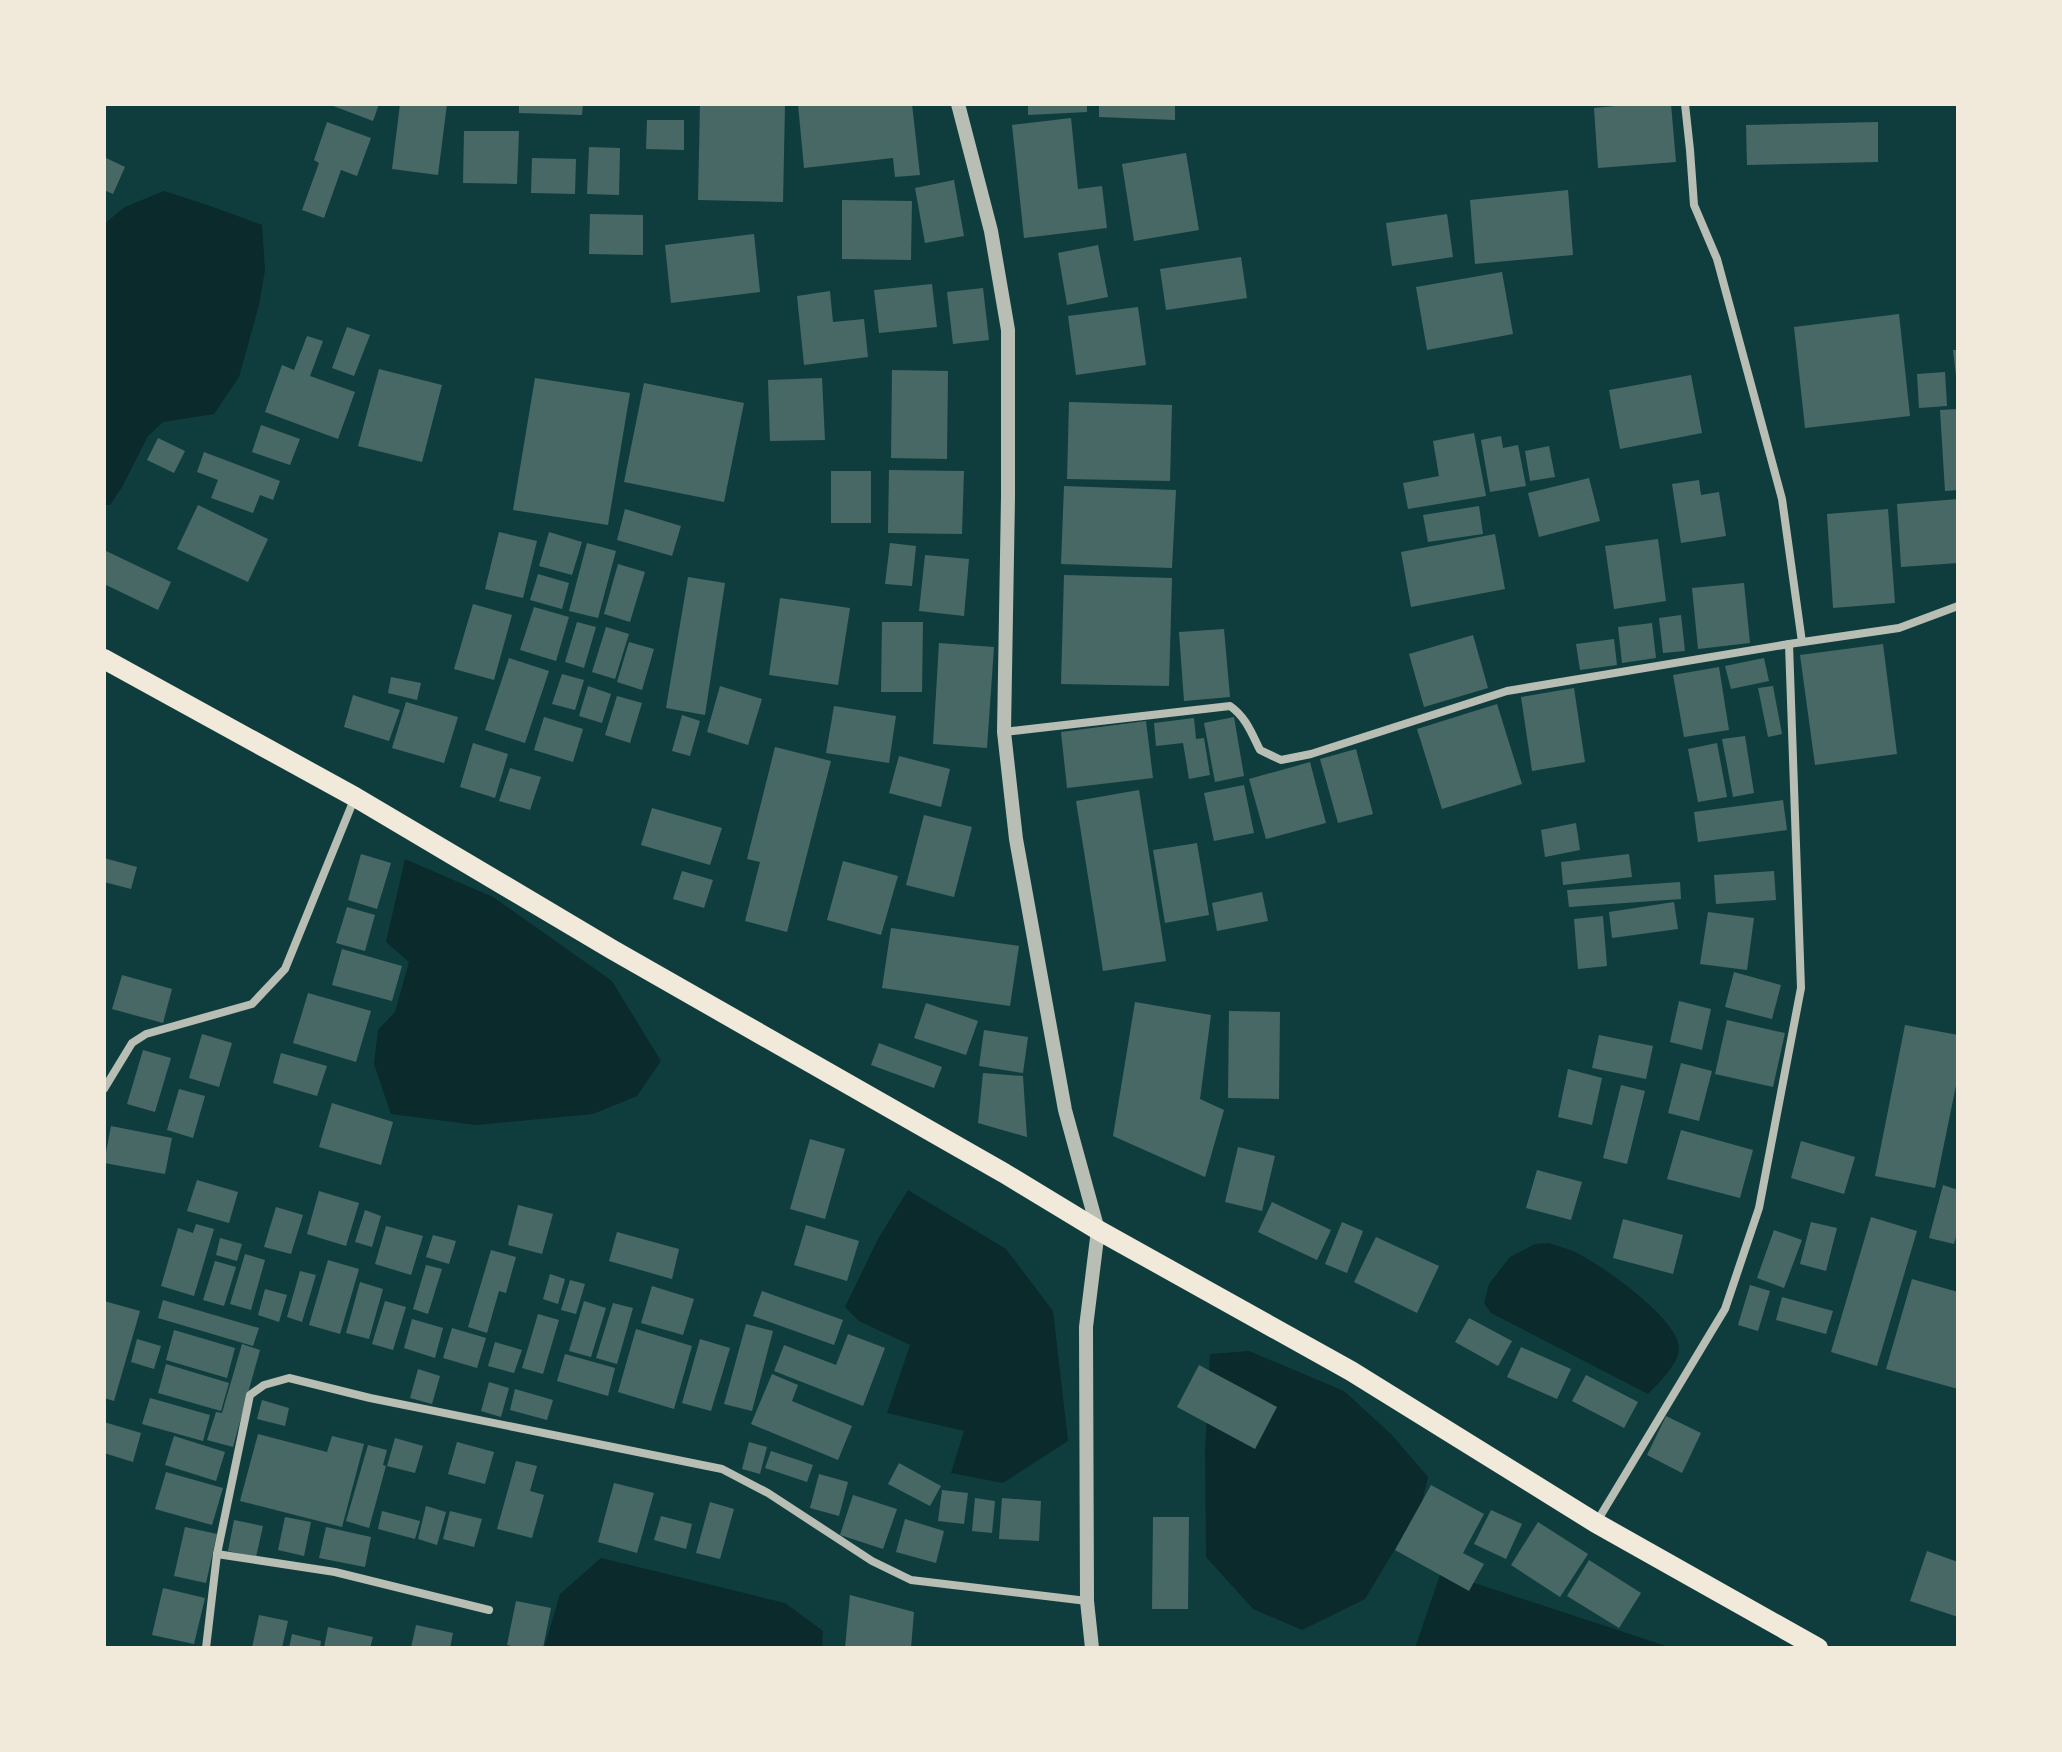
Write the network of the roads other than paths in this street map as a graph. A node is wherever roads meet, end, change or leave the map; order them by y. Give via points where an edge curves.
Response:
1 (958, 104) edge
2 (1685, 104) edge
3 (1958, 606) edge
4 (1802, 642) junction
5 (1789, 644) junction
6 (104, 659) edge
7 (1004, 732) junction
8 (355, 797) junction
9 (104, 1089) edge
10 (1098, 1230) junction
11 (1596, 1523) junction
12 (217, 1554) junction
13 (1087, 1601) junction
14 (489, 1610) dead end
15 (206, 1648) edge
16 (1092, 1648) edge
17 (1818, 1648) edge

1 - 7 street via 991,231 1008,330
2 - 4 street via 1694,205 1717,259 1782,499
3 - 4 street via 1899,628
4 - 5 street
5 - 7 street via 1507,691 1281,760 1260,750 1246,722 1230,706
5 - 11 street via 1801,988 1759,1208 1725,1309
6 - 8 main road
7 - 10 street via 1016,839 1065,1110
8 - 9 street via 285,969 252,1004 146,1034 132,1043
8 - 10 main road
10 - 11 main road via 1351,1371
10 - 13 street via 1086,1327
11 - 17 main road
12 - 13 street via 250,1395 289,1378 722,1469 911,1580
12 - 14 street via 335,1572
12 - 15 street
13 - 16 street

